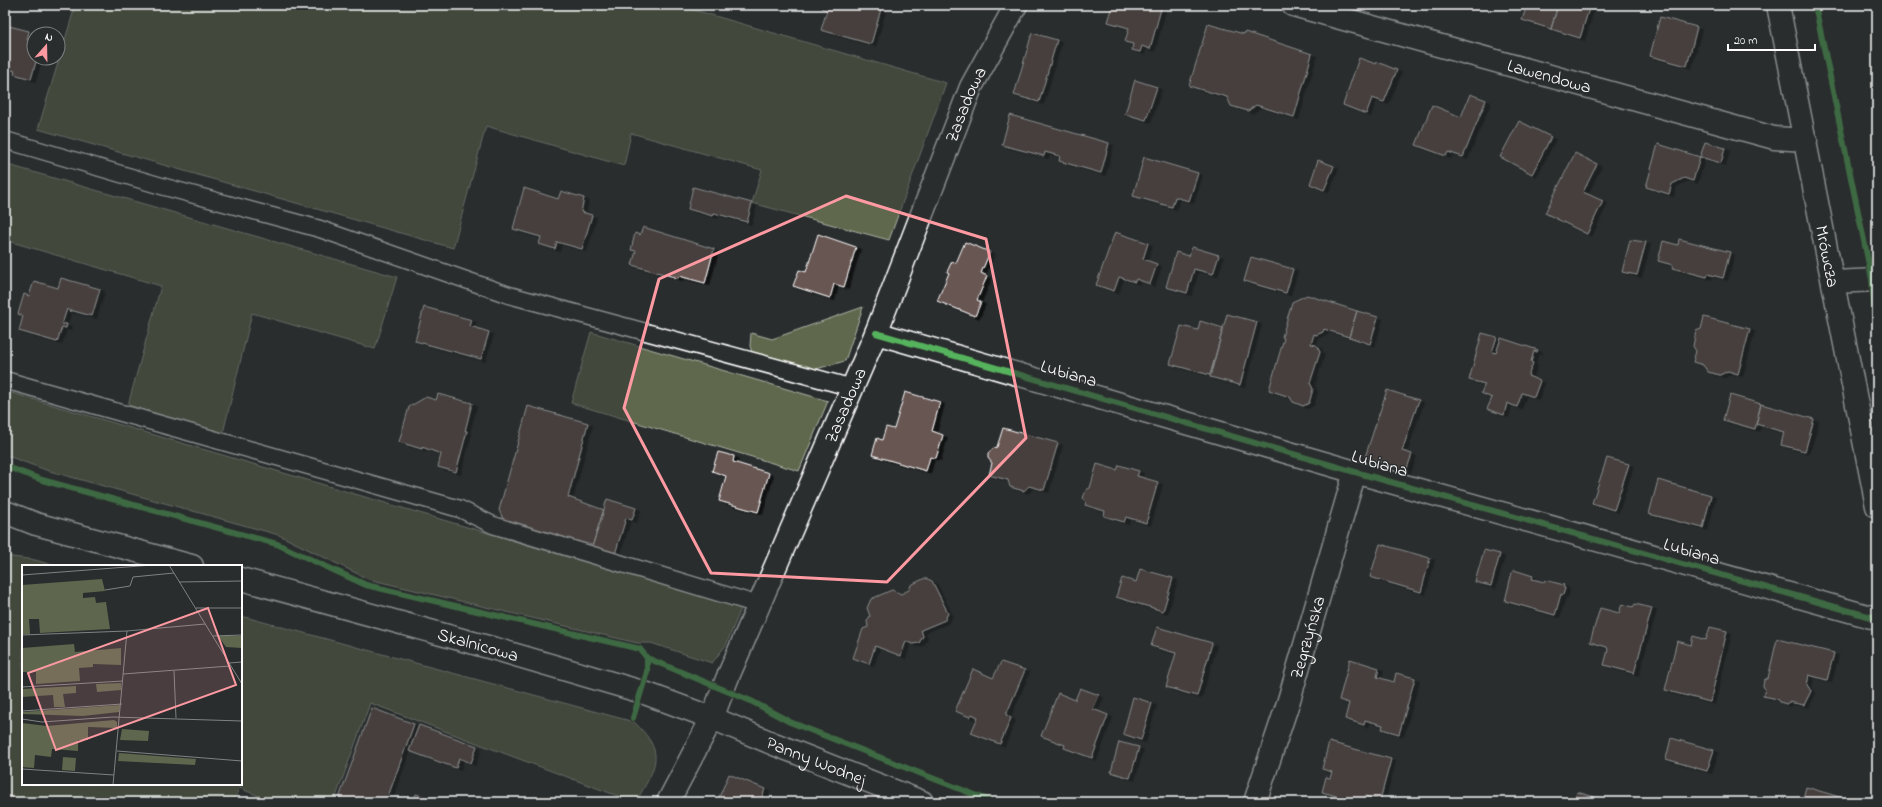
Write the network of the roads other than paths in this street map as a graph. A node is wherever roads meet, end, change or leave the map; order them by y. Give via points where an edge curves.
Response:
1 (1016, 5) edge
2 (1293, 5) edge
3 (1778, 5) edge
4 (5, 140) edge
5 (1806, 140) junction
6 (1877, 280) edge
7 (1833, 282) junction
8 (876, 333) junction
9 (5, 380) edge
10 (852, 388) junction
11 (1355, 472) junction
12 (1877, 506) edge
13 (5, 512) edge
14 (188, 565) edge
15 (242, 579) edge
16 (759, 605) junction
17 (1877, 616) edge
18 (712, 718) junction
19 (668, 802) edge
20 (922, 802) edge
21 (1255, 802) edge

1 - 8 street, Zasadowa via 971,87
2 - 5 street, Lawendowa via 1774,138
3 - 5 street, Mrówcza
4 - 10 lane via 320,229 509,295
5 - 7 street, Mrówcza
6 - 7 street
7 - 12 street, Mrówcza
8 - 10 street, Zasadowa
8 - 11 street, Lubiana
9 - 16 lane via 460,509 494,525
10 - 16 street, Zasadowa
11 - 17 street, Lubiana via 1871,617
11 - 21 street, Zegrzyńska via 1289,700
13 - 14 street via 36,524
15 - 18 street, Skalnicowa via 642,692
16 - 18 street, Zasadowa
18 - 19 street, Zasadowa
18 - 20 street, Panny Wodnej

